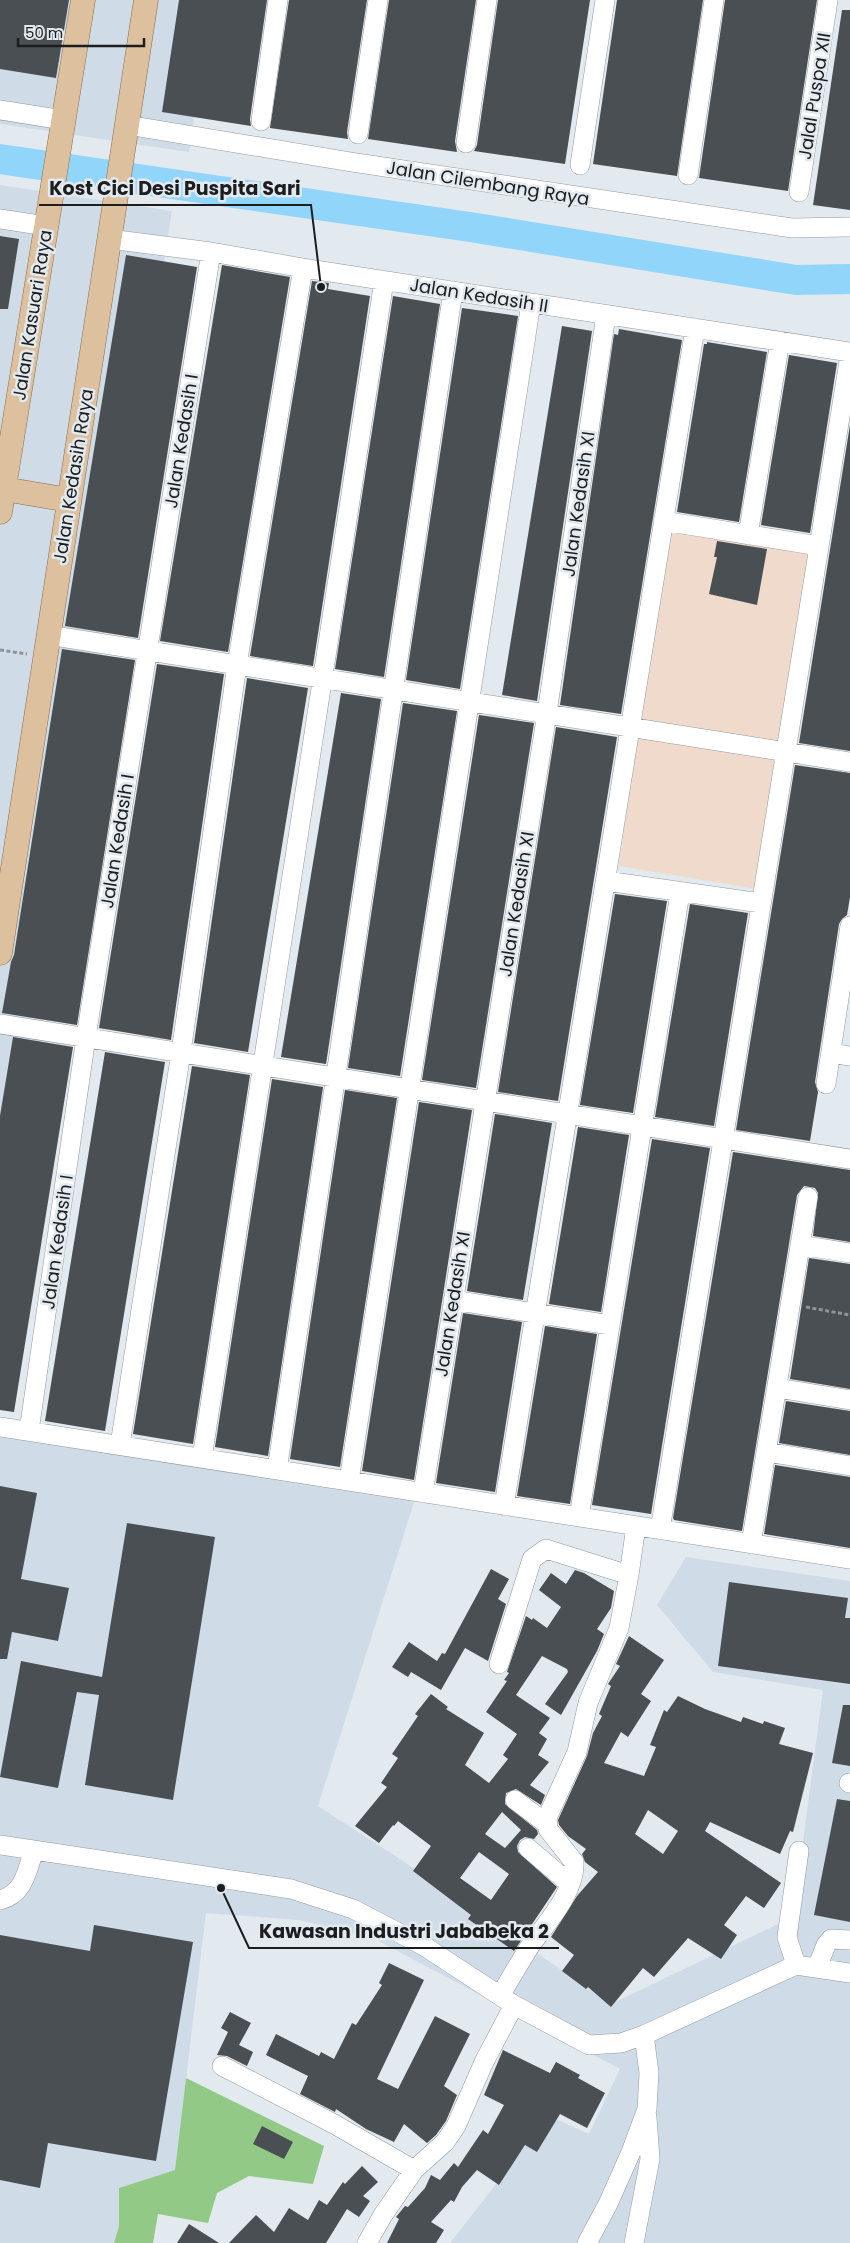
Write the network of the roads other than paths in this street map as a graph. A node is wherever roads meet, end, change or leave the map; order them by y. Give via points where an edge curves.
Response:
1 (83, 0) edge
2 (146, 0) edge
3 (278, 0) edge
4 (378, 0) edge
5 (487, 0) edge
6 (605, 0) edge
7 (714, 0) edge
8 (828, 0) edge
9 (0, 110) edge
10 (261, 121) dead end
11 (62, 126) junction
12 (126, 132) junction
13 (358, 134) dead end
14 (466, 143) dead end
15 (580, 165) dead end
16 (688, 175) dead end
17 (799, 192) dead end
18 (0, 220) edge
19 (47, 220) junction
20 (850, 227) edge
21 (110, 232) junction
22 (212, 252) junction
23 (303, 268) junction
24 (384, 281) junction
25 (453, 291) junction
26 (531, 303) junction
27 (606, 315) junction
28 (694, 328) junction
29 (780, 341) junction
30 (850, 354) edge
31 (2, 500) edge
32 (69, 500) junction
33 (663, 521) junction
34 (748, 535) junction
35 (819, 546) junction
36 (47, 646) junction
37 (147, 651) junction
38 (237, 665) junction
39 (322, 679) junction
40 (394, 690) junction
41 (470, 702) junction
42 (547, 713) junction
43 (630, 727) junction
44 (786, 752) junction
45 (850, 762) edge
46 (606, 881) junction
47 (680, 892) junction
48 (761, 904) junction
49 (850, 926) edge
50 (0, 952) edge
51 (0, 1024) edge
52 (86, 1037) junction
53 (181, 1052) junction
54 (831, 1053) junction
55 (850, 1056) edge
56 (262, 1066) junction
57 (336, 1077) junction
58 (826, 1084) dead end
59 (410, 1089) junction
60 (484, 1100) junction
61 (567, 1114) junction
62 (642, 1126) junction
63 (723, 1138) junction
64 (850, 1159) edge
65 (808, 1197) dead end
66 (800, 1245) junction
67 (850, 1253) edge
68 (453, 1300) junction
69 (535, 1313) junction
70 (610, 1325) junction
71 (777, 1388) junction
72 (850, 1400) edge
73 (0, 1426) edge
74 (29, 1431) junction
75 (120, 1445) junction
76 (767, 1452) junction
77 (202, 1458) junction
78 (850, 1466) edge
79 (277, 1470) junction
80 (349, 1481) junction
81 (423, 1492) junction
82 (504, 1506) junction
83 (579, 1517) junction
84 (636, 1526) junction
85 (660, 1530) junction
86 (751, 1544) junction
87 (850, 1560) edge
88 (630, 1575) junction
89 (499, 1664) dead end
90 (515, 1800) dead end
91 (547, 1824) junction
92 (0, 1845) edge
93 (528, 1848) dead end
94 (34, 1850) junction
95 (798, 1851) dead end
96 (570, 1884) junction
97 (0, 1900) edge
98 (850, 1940) edge
99 (796, 1966) junction
100 (817, 1968) junction
101 (850, 1973) edge
102 (507, 2000) junction
103 (644, 2035) junction
104 (222, 2066) dead end
105 (647, 2108) junction
106 (414, 2170) junction
107 (367, 2243) edge
108 (587, 2243) edge
109 (634, 2243) edge

1 - 11 main road, Jalan Kasuari Raya
2 - 12 main road, Jalan Kedasih Raya
3 - 10 street
4 - 13 street
5 - 14 street
6 - 15 street
7 - 16 street
8 - 17 street, Jalal Puspa XII
9 - 11 street
11 - 19 main road, Jalan Kasuari Raya
12 - 20 street, Jalan Cilembang Raya via 351,162 783,227
12 - 21 main road, Jalan Kedasih Raya
18 - 19 street
19 - 31 main road, Jalan Kasuari Raya
21 - 22 street, Jalan Kedasih II
21 - 32 main road, Jalan Kedasih Raya
22 - 23 street, Jalan Kedasih II
22 - 37 street, Jalan Kedasih I
23 - 24 street, Jalan Kedasih II
23 - 38 street
24 - 25 street, Jalan Kedasih II
24 - 39 street
25 - 26 street, Jalan Kedasih II
25 - 40 street
26 - 27 street, Jalan Kedasih II
26 - 41 street
27 - 28 street, Jalan Kedasih II
27 - 42 street, Jalan Kedasih XI
28 - 29 street, Jalan Kedasih II
28 - 33 street
29 - 30 street, Jalan Kedasih II
29 - 34 street
30 - 35 street
31 - 32 main road
32 - 36 main road, Jalan Kedasih Raya
33 - 34 street
33 - 43 street
34 - 35 street
35 - 44 street
36 - 37 street
36 - 50 main road, Jalan Kedasih Raya
37 - 38 street
37 - 52 street, Jalan Kedasih I
38 - 39 street
38 - 53 street
39 - 40 street
39 - 56 street
40 - 41 street
40 - 57 street
41 - 42 street
41 - 59 street
42 - 43 street
42 - 60 street, Jalan Kedasih XI
43 - 44 street
43 - 46 street
44 - 45 street
44 - 48 street
46 - 47 street
46 - 61 street
47 - 48 street
47 - 62 street
48 - 63 street
49 - 54 street
51 - 52 street
52 - 53 street
52 - 74 street, Jalan Kedasih I
53 - 56 street
53 - 75 street
54 - 55 street
54 - 58 street
56 - 57 street
56 - 77 street
57 - 59 street
57 - 79 street
59 - 60 street
59 - 80 street
60 - 61 street
60 - 68 street, Jalan Kedasih XI
61 - 62 street
61 - 69 street
62 - 63 street
62 - 70 street
63 - 64 street
63 - 85 street
65 - 66 street
66 - 67 street
66 - 71 street
68 - 69 street
68 - 81 street, Jalan Kedasih XI
69 - 70 street
69 - 82 street
70 - 83 street
71 - 72 street
71 - 76 street
73 - 74 street
74 - 75 street
75 - 77 street
76 - 78 street
76 - 86 street
77 - 79 street
79 - 80 street
80 - 81 street
81 - 82 street
82 - 83 street
83 - 84 street
84 - 85 street
84 - 88 street
85 - 86 street
86 - 87 street
88 - 89 street via 546,1549 532,1559
88 - 91 street via 619,1628 588,1703 577,1752 549,1812
90 - 91 street
91 - 96 street via 574,1862
92 - 94 street
93 - 96 street
94 - 97 street via 20,1889
94 - 102 street via 290,1889 353,1909 424,1946
95 - 99 street via 787,1937
96 - 102 street via 554,1914 529,1948
98 - 100 street via 831,1939
99 - 100 street
99 - 103 street
100 - 101 street
102 - 103 street via 589,2045 621,2043
102 - 106 street via 456,2126 445,2142
103 - 105 street via 649,2074
104 - 106 street
105 - 108 street via 627,2161
105 - 109 street via 650,2159
106 - 107 street

